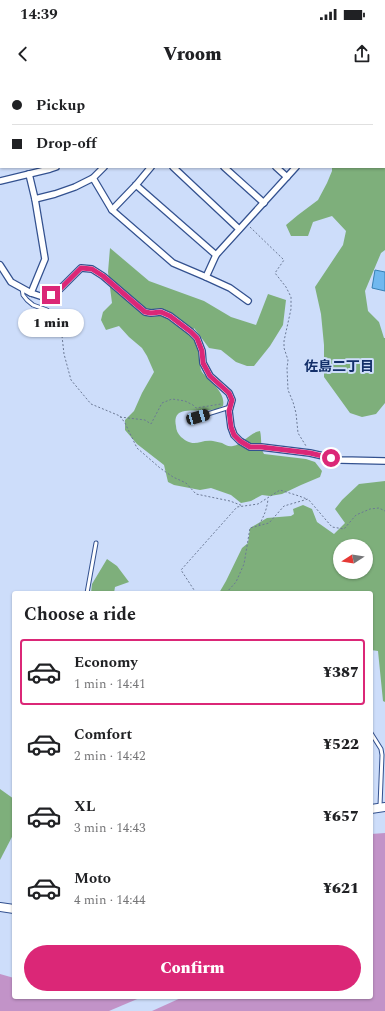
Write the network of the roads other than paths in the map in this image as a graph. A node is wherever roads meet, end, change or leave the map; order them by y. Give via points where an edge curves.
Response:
1 (53, 168) edge
2 (103, 168) edge
3 (150, 168) edge
4 (174, 168) edge
5 (225, 168) edge
6 (277, 168) edge
7 (295, 168) edge
8 (29, 174) junction
9 (287, 177) junction
10 (93, 178) junction
11 (0, 181) edge
12 (136, 185) junction
13 (34, 199) junction
14 (264, 203) junction
15 (112, 210) junction
16 (239, 229) junction
17 (216, 255) junction
18 (0, 265) edge
19 (206, 277) junction
20 (22, 288) junction
21 (31, 293) junction
22 (248, 301) dead end
23 (55, 322) road end
24 (230, 407) junction
25 (198, 417) dead end
26 (385, 461) edge
27 (96, 543) dead end
28 (87, 591) edge
29 (373, 736) edge
30 (378, 808) edge
31 (0, 907) edge
32 (12, 909) edge

1 - 8 street
2 - 10 street
3 - 12 street
4 - 16 street
5 - 14 street
6 - 9 street
7 - 9 street
8 - 11 street
8 - 13 street
9 - 14 street
10 - 13 street via 75,187
10 - 15 street
12 - 15 street
12 - 17 street
13 - 21 street via 45,259
14 - 16 street
15 - 19 street via 173,262
16 - 17 street
17 - 19 street
18 - 20 street via 11,282
19 - 22 street via 230,288
20 - 21 street
20 - 23 lane via 27,300 47,310
21 - 24 street via 43,298 51,295 81,268 92,269 145,312 161,312 170,316 197,338 203,363 210,376 229,393 232,400
24 - 25 lane
24 - 26 street via 234,435 250,447 310,453 342,460
27 - 28 lane
29 - 30 lane via 382,755
31 - 32 street

